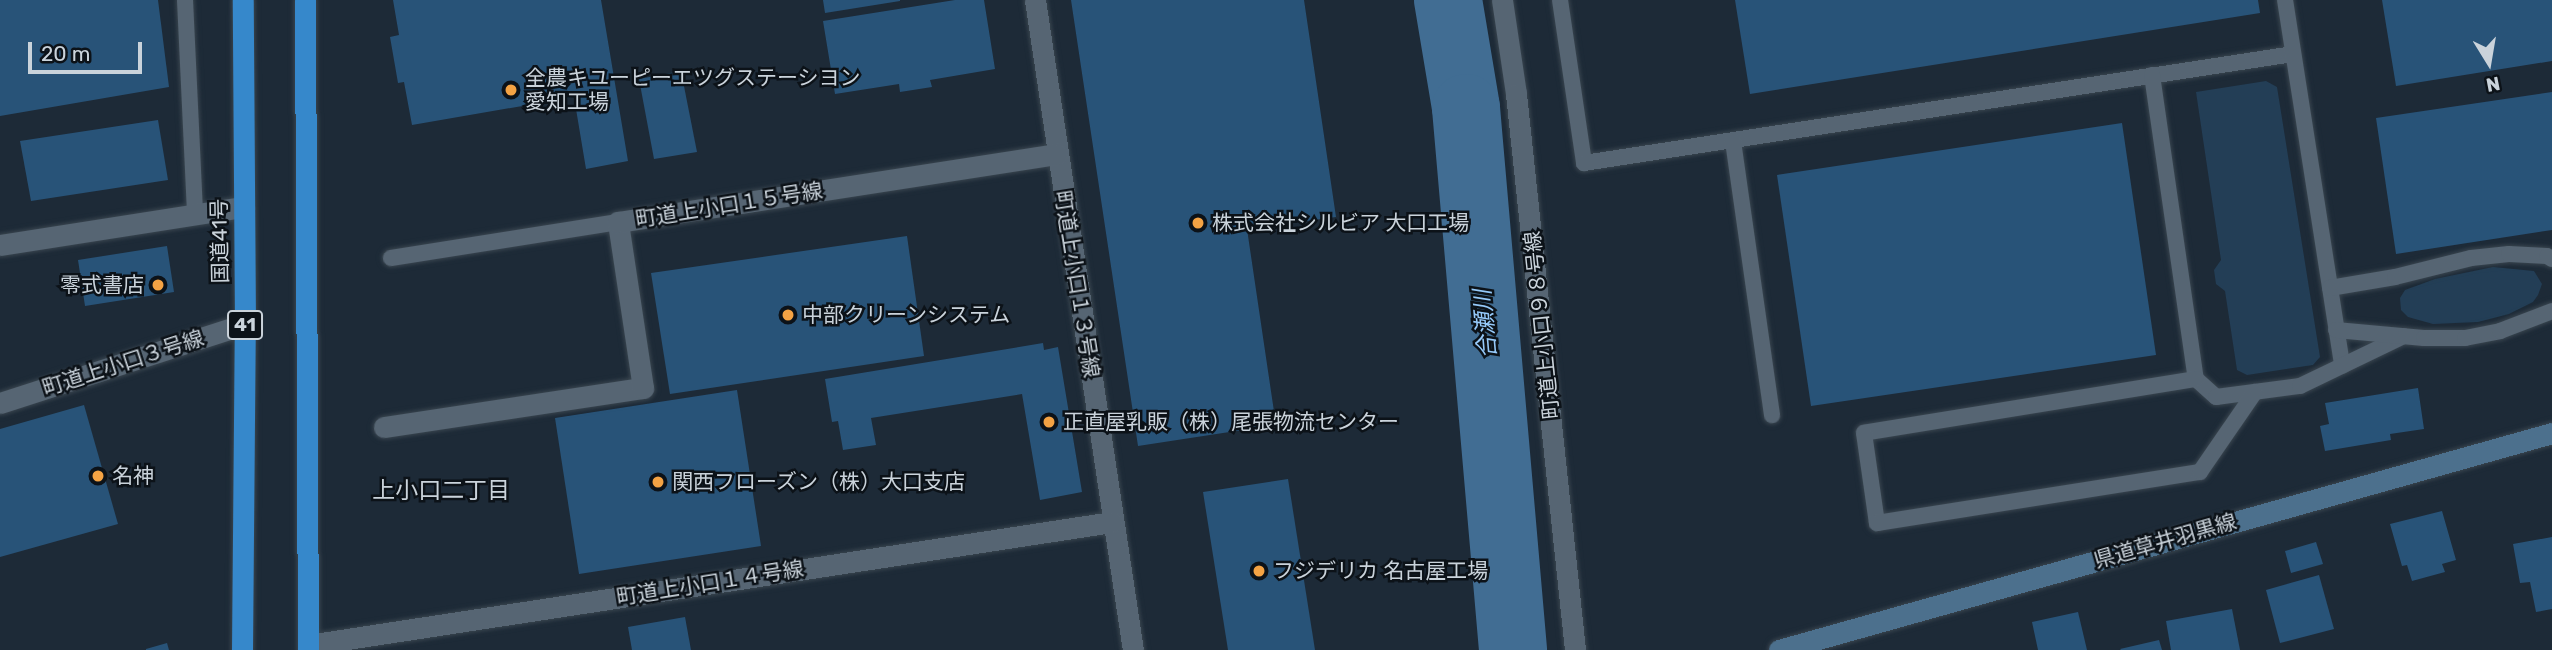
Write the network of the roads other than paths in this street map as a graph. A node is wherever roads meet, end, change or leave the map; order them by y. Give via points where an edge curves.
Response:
1 (185, 0) edge
2 (243, 0) edge
3 (305, 0) edge
4 (1035, 0) edge
5 (1502, 0) edge
6 (1560, 0) edge
7 (2285, 0) edge
8 (2293, 54) junction
9 (2152, 75) junction
10 (1733, 141) junction
11 (1057, 154) junction
12 (244, 207) junction
13 (195, 215) junction
14 (618, 222) junction
15 (0, 245) edge
16 (391, 258) dead end
17 (2552, 259) edge
18 (2330, 288) junction
19 (2552, 311) edge
20 (245, 324) junction
21 (2336, 330) junction
22 (2404, 336) junction
23 (2342, 366) junction
24 (2196, 379) junction
25 (2255, 392) junction
26 (0, 402) edge
27 (1772, 415) dead end
28 (384, 427) dead end
29 (2552, 433) edge
30 (1112, 522) junction
31 (308, 647) edge
32 (242, 650) edge
33 (1133, 650) edge
34 (1575, 650) edge
35 (1779, 650) edge

1 - 13 lane
2 - 12 highway, 国道41号 / 41
3 - 31 highway
4 - 11 street, 町道上小口１３号線
5 - 34 street, 町道上小口９８号線
6 - 10 lane via 1584,163
7 - 8 lane
8 - 9 lane
8 - 18 lane
9 - 10 lane
9 - 24 lane
10 - 27 lane
11 - 14 street, 町道上小口１５号線
11 - 30 street, 町道上小口１３号線
12 - 13 street
12 - 20 highway, 国道41号 / 41
13 - 15 street
14 - 16 lane
14 - 28 street, 町道上小口１５号線 via 643,388
17 - 18 lane via 2509,254 2471,258
18 - 21 lane
19 - 22 lane via 2486,335
20 - 26 street, 町道上小口３号線
20 - 32 highway, 国道41号 / 41
21 - 22 lane
21 - 23 lane
22 - 23 lane
23 - 25 lane via 2301,386
24 - 25 lane via 2216,397
24 - 25 lane via 1864,433 1877,523 2200,472
29 - 35 main road, 県道草井羽黒線
30 - 31 street, 町道上小口１４号線
30 - 33 street, 町道上小口１３号線

